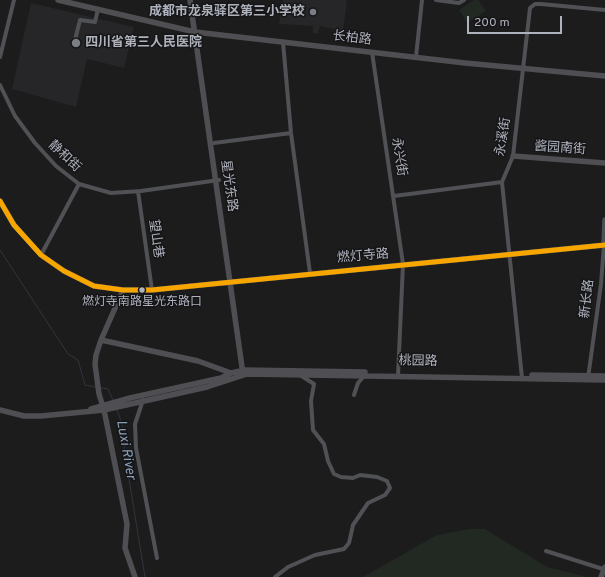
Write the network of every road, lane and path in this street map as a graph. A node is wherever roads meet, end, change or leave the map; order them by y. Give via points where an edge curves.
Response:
1 (14, 0) edge
2 (58, 0) edge
3 (190, 0) edge
4 (194, 0) edge
5 (422, 0) edge
6 (436, 0) edge
7 (464, 0) edge
8 (98, 9) junction
9 (605, 10) edge
10 (196, 32) junction
11 (283, 42) junction
12 (74, 44) dead end
13 (372, 52) junction
14 (0, 57) edge
15 (416, 57) junction
16 (523, 69) junction
17 (605, 76) edge
18 (0, 85) edge
19 (291, 133) junction
20 (214, 143) junction
21 (513, 156) junction
22 (605, 163) edge
23 (217, 180) junction
24 (502, 182) junction
25 (79, 184) junction
26 (138, 191) junction
27 (394, 196) junction
28 (0, 201) edge
29 (605, 220) edge
30 (604, 245) edge
31 (509, 254) junction
32 (41, 255) junction
33 (403, 264) junction
34 (310, 273) junction
35 (232, 281) junction
36 (123, 290) junction
37 (152, 290) junction
38 (101, 340) junction
39 (244, 372) junction
40 (231, 373) junction
41 (298, 374) junction
42 (365, 375) junction
43 (398, 375) junction
44 (605, 376) edge
45 (522, 377) junction
46 (588, 378) junction
47 (605, 380) edge
48 (354, 395) dead end
49 (131, 400) junction
50 (143, 400) junction
51 (103, 407) junction
52 (0, 410) edge
53 (546, 551) dead end
54 (157, 558) dead end
55 (604, 568) edge
56 (135, 577) edge
57 (275, 577) edge
58 (600, 577) edge

1 - 14 street
2 - 8 street, 长柏路
3 - 10 street, 星光东路
4 - 10 street, 星光东路
5 - 15 street
6 - 7 street via 460,3
8 - 10 street, 长柏路
8 - 12 street via 95,22 80,20
9 - 16 street, 永溪街 via 532,5
10 - 11 street, 长柏路
10 - 20 street, 星光东路
10 - 23 street, 星光东路
11 - 13 street, 长柏路
11 - 19 street
13 - 15 street, 长柏路
13 - 27 street, 永兴街
15 - 16 street, 长柏路
16 - 17 street, 长柏路
16 - 21 street, 永溪街
18 - 25 street, 静和街 via 15,116 35,144 56,166
19 - 20 street
19 - 34 street
20 - 23 street, 星光东路
21 - 22 street, 酱园南街
21 - 24 street, 永溪街
23 - 26 street, 静和街
23 - 35 street, 星光东路
24 - 27 street
24 - 31 street, 永溪街
25 - 26 street, 静和街 via 111,193
25 - 32 street
26 - 37 street, 望山巷
27 - 33 street, 永兴街
28 - 32 street, 燃灯寺路 via 14,225
29 - 30 street, 新长路
30 - 31 street, 燃灯寺路
30 - 46 street, 新长路
31 - 33 street, 燃灯寺路
31 - 45 street, 永溪街
32 - 36 street, 燃灯寺路 via 64,271 94,286
33 - 34 street, 燃灯寺路
33 - 43 street, 永兴街
34 - 35 street, 燃灯寺路
35 - 37 street, 燃灯寺路
35 - 39 street, 星光东路
36 - 37 street, 燃灯寺路
36 - 38 street
38 - 40 street via 198,361
38 - 51 street via 95,364
39 - 40 street, 桃园路
39 - 41 street
39 - 43 street, 桃园路
39 - 50 street via 207,387
40 - 49 street, 桃园路 via 221,378
41 - 42 street
41 - 57 street via 314,384 311,401 313,430 324,444 334,474 353,478 365,475 377,477 387,481 390,488 385,495 368,503 353,525 349,544 344,549 314,555 288,567
42 - 43 street
42 - 48 street via 358,383
43 - 45 street, 桃园路
44 - 46 street, 桃园路
45 - 46 street, 桃园路
46 - 47 street
49 - 50 street
49 - 51 street
50 - 54 street via 135,424 136,448
51 - 52 street via 79,413 24,416
51 - 56 street via 127,524 125,548
53 - 55 street
55 - 58 street

